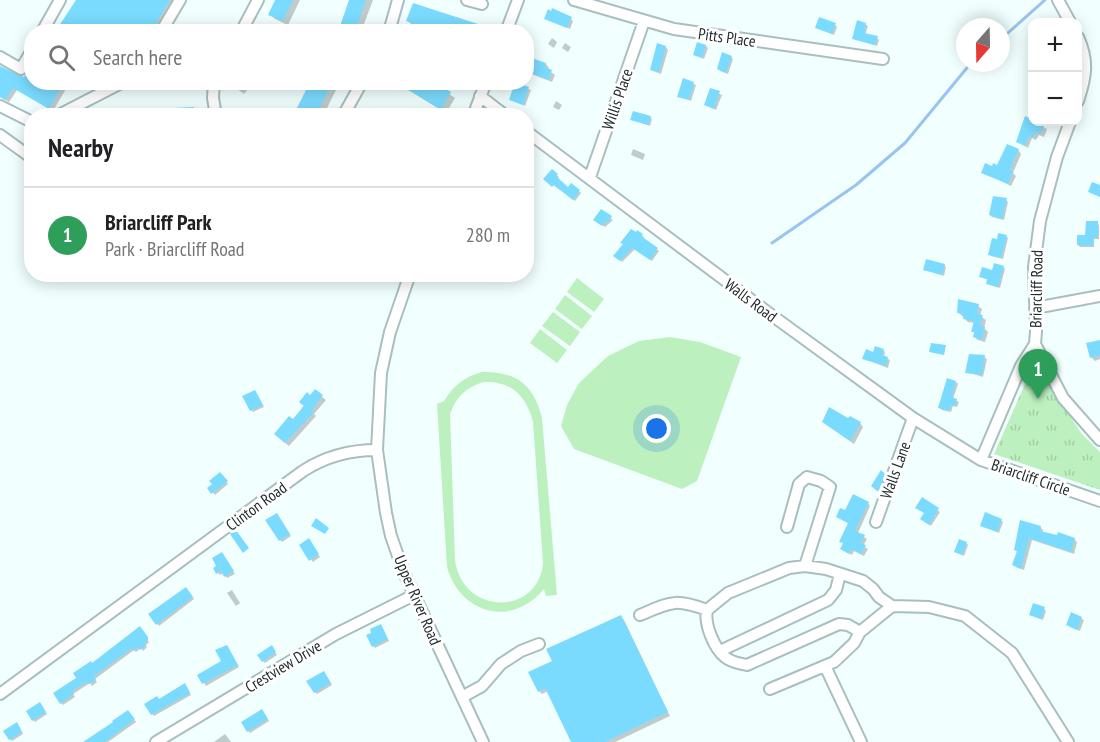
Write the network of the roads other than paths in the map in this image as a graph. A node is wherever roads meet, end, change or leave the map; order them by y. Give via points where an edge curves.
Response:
1 (60, 0) edge
2 (180, 0) edge
3 (258, 0) edge
4 (398, 0) edge
5 (467, 0) edge
6 (518, 0) edge
7 (574, 0) edge
8 (1058, 0) edge
9 (482, 4) dead end
10 (1068, 18) edge
11 (644, 21) junction
12 (46, 24) edge
13 (165, 24) edge
14 (245, 24) edge
15 (391, 24) edge
16 (509, 24) edge
17 (1082, 46) edge
18 (0, 57) edge
19 (883, 59) dead end
20 (24, 64) edge
21 (1082, 84) edge
22 (107, 90) edge
23 (214, 90) edge
24 (358, 90) edge
25 (483, 90) edge
26 (480, 96) junction
27 (0, 106) edge
28 (73, 108) edge
29 (215, 108) edge
30 (347, 108) edge
31 (476, 108) edge
32 (496, 108) edge
33 (24, 118) edge
34 (1069, 126) edge
35 (0, 135) edge
36 (534, 137) edge
37 (24, 152) edge
38 (590, 177) junction
39 (407, 282) edge
40 (1100, 296) edge
41 (1035, 308) junction
42 (1035, 344) junction
43 (913, 418) junction
44 (1100, 440) edge
45 (377, 450) junction
46 (981, 460) junction
47 (1100, 501) edge
48 (876, 522) dead end
49 (788, 527) dead end
50 (805, 566) junction
51 (840, 574) junction
52 (414, 595) junction
53 (892, 606) junction
54 (707, 609) junction
55 (640, 615) dead end
56 (860, 632) junction
57 (539, 644) dead end
58 (720, 651) junction
59 (825, 666) junction
60 (770, 689) dead end
61 (0, 694) edge
62 (462, 697) junction
63 (156, 742) edge
64 (483, 742) edge
65 (861, 742) edge
66 (1068, 742) edge

1 - 12 street
2 - 13 street
3 - 14 street
4 - 15 street
5 - 9 street
6 - 16 street
7 - 11 street, Pitts Place
8 - 10 street
11 - 19 street, Pitts Place via 674,29
11 - 38 street, Willis Place
17 - 21 street via 1086,61
18 - 20 street via 21,69
22 - 28 street
23 - 29 street
24 - 30 street
25 - 26 street
26 - 31 street
26 - 32 street
27 - 33 street
34 - 41 street, Briarcliff Road via 1040,221 1034,267
35 - 37 street
36 - 38 street, Walls Road
38 - 43 street, Walls Road
39 - 45 street via 384,354
40 - 41 street
41 - 42 street, Briarcliff Road
42 - 44 street, Briarcliff Road via 1063,398
42 - 46 street, Briarcliff Circle via 1021,366
43 - 46 street, Walls Road
43 - 48 street, Walls Lane
45 - 52 street, Upper River Road via 389,526
45 - 61 street, Clinton Road via 334,456 303,471
46 - 47 street, Briarcliff Circle
49 - 50 street via 799,484 807,477 830,487
50 - 51 street
50 - 54 street via 789,568 728,593
51 - 53 street via 863,581
51 - 58 street via 836,590 828,600
52 - 62 street, Upper River Road
52 - 63 street, Crestview Drive via 336,634
53 - 56 street
53 - 66 street via 929,607 965,616 1012,653
54 - 55 street via 680,601
54 - 58 street via 708,624
56 - 58 street via 839,624 747,665 733,662
56 - 59 street via 854,643
57 - 62 street via 501,664 482,686
59 - 60 street
59 - 65 street
62 - 64 street, Upper River Road

